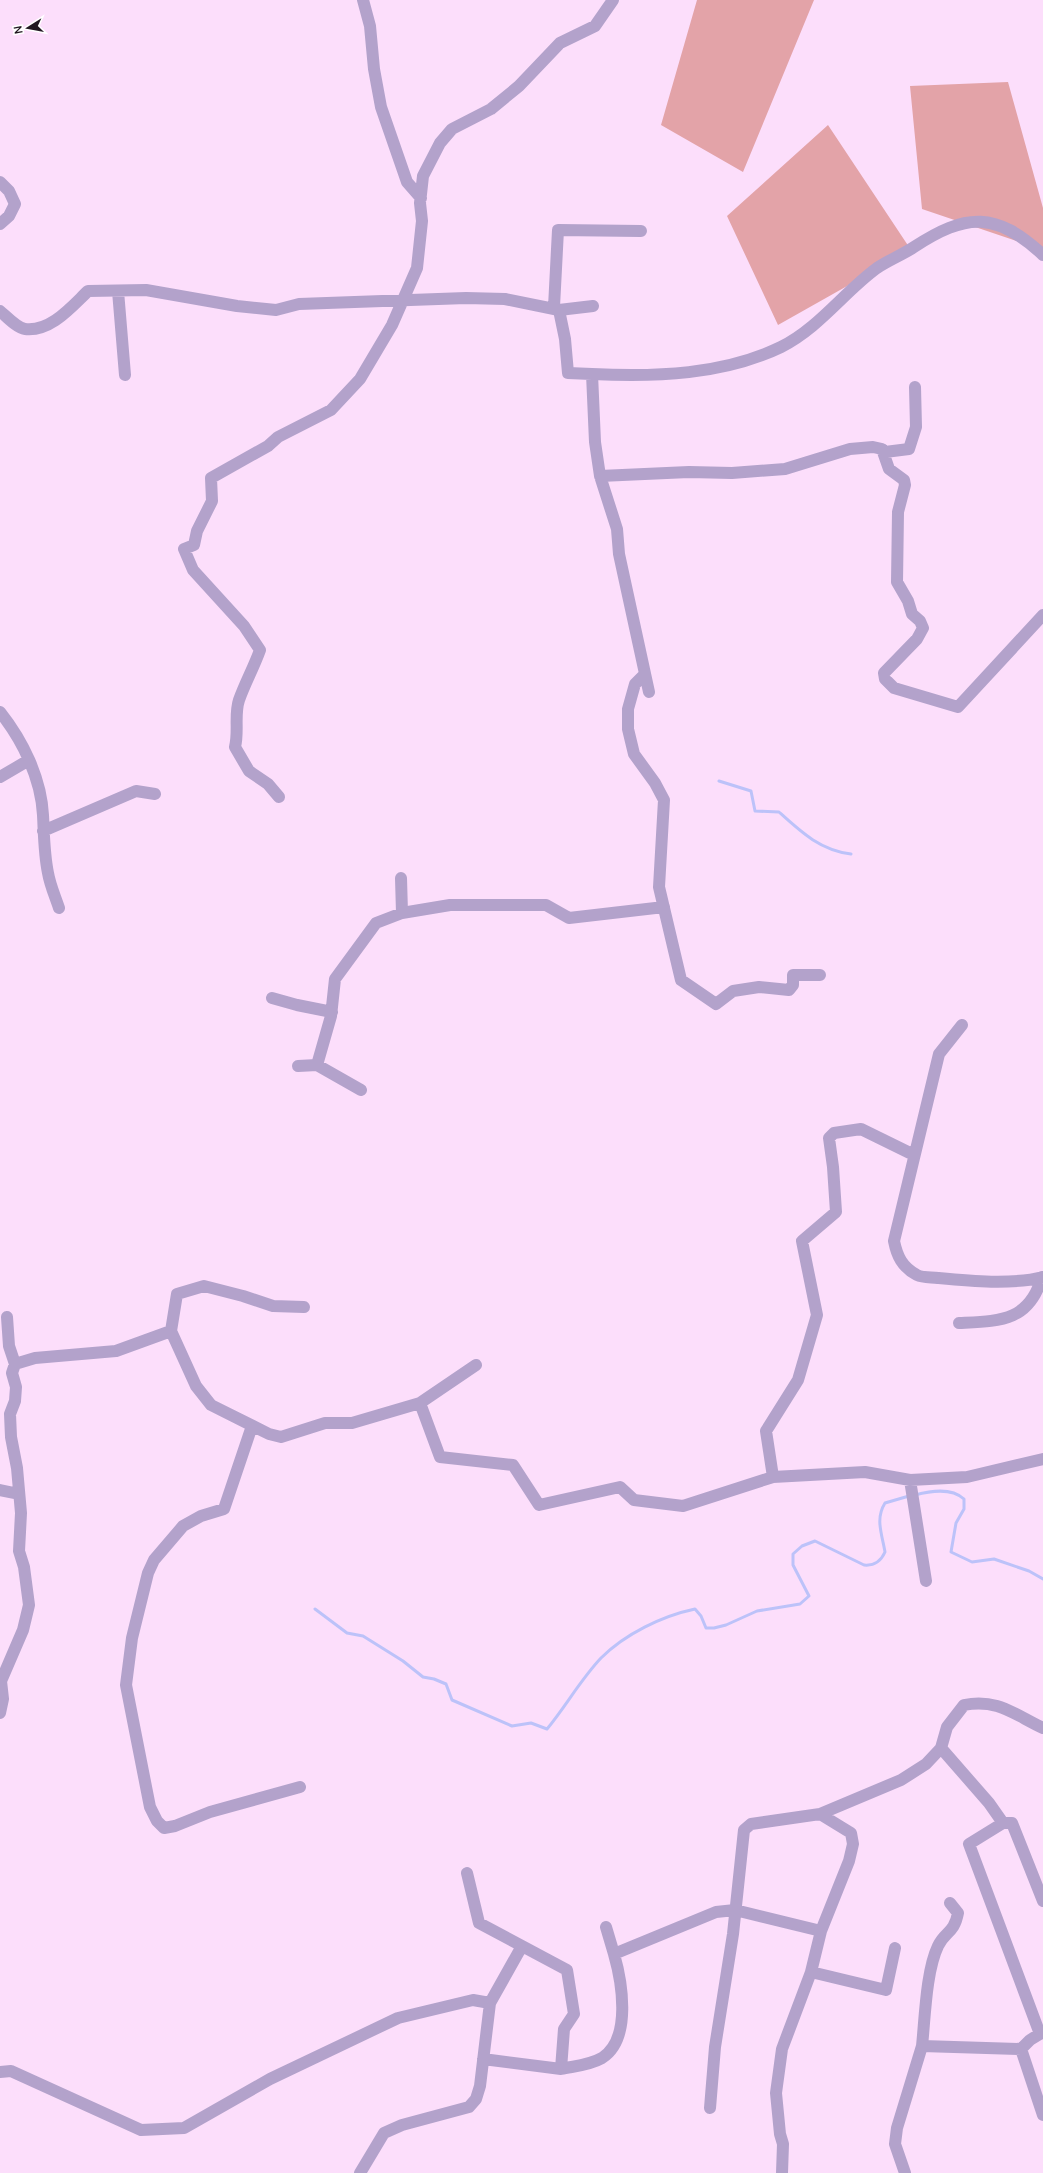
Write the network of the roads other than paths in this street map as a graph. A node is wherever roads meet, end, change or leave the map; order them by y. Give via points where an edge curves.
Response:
1 (363, 0) edge
2 (613, 0) edge
3 (0, 182) edge
4 (421, 198) junction
5 (0, 224) edge
6 (641, 231) dead end
7 (1043, 254) edge
8 (118, 291) junction
9 (404, 301) junction
10 (593, 306) dead end
11 (557, 308) junction
12 (0, 310) edge
13 (592, 374) junction
14 (125, 375) dead end
15 (915, 387) dead end
16 (885, 452) junction
17 (600, 476) junction
18 (1043, 615) edge
19 (645, 674) junction
20 (648, 692) dead end
21 (0, 712) edge
22 (29, 760) junction
23 (0, 777) edge
24 (154, 794) dead end
25 (279, 797) dead end
26 (42, 831) junction
27 (401, 878) dead end
28 (664, 907) junction
29 (59, 908) dead end
30 (402, 913) junction
31 (820, 975) dead end
32 (272, 998) dead end
33 (332, 1012) junction
34 (962, 1024) dead end
35 (317, 1064) junction
36 (298, 1066) dead end
37 (361, 1090) dead end
38 (914, 1155) junction
39 (1043, 1277) edge
40 (304, 1307) dead end
41 (7, 1317) dead end
42 (959, 1323) dead end
43 (171, 1331) junction
44 (15, 1364) junction
45 (476, 1365) dead end
46 (420, 1403) junction
47 (252, 1426) junction
48 (1043, 1459) edge
49 (772, 1477) junction
50 (911, 1484) junction
51 (0, 1490) edge
52 (19, 1494) junction
53 (926, 1580) dead end
54 (0, 1713) edge
55 (1043, 1728) edge
56 (941, 1748) junction
57 (300, 1787) dead end
58 (820, 1814) junction
59 (1003, 1822) junction
60 (467, 1873) dead end
61 (1043, 1901) edge
62 (950, 1903) dead end
63 (735, 1910) junction
64 (606, 1927) dead end
65 (822, 1931) junction
66 (522, 1946) junction
67 (895, 1948) dead end
68 (614, 1954) junction
69 (811, 1972) junction
70 (490, 2003) junction
71 (1041, 2033) edge
72 (922, 2046) junction
73 (1020, 2049) junction
74 (483, 2059) junction
75 (561, 2069) junction
76 (0, 2072) edge
77 (710, 2108) dead end
78 (1043, 2115) edge
79 (360, 2173) edge
80 (782, 2173) edge
81 (905, 2173) edge

1 - 4 street via 370,26 381,107 407,182
2 - 4 street via 595,26 560,43 519,86 491,109 452,129 440,143 423,176
3 - 5 street via 9,192 14,204 9,216
4 - 9 street via 422,221 417,268
6 - 11 street via 558,230
7 - 13 street via 1006,227 982,220 954,225 877,268 821,319 783,346 735,364 677,374
8 - 9 street via 146,290 276,310 299,304
8 - 12 street via 88,291 46,326 25,329
8 - 14 street
9 - 11 street via 505,299
9 - 25 street via 360,379 331,410 278,437 268,446 211,478 212,501 197,531 194,545 184,549 193,570 244,626 260,650 239,699 235,747 249,771 268,784
10 - 11 street
11 - 13 street via 565,339 568,373
13 - 17 street via 595,442
15 - 16 street via 916,427 909,449
16 - 17 street via 879,447 850,449 779,470
16 - 18 street via 889,469 904,480 905,485 898,512 897,582 912,614 923,628 917,639 884,673 885,679 894,688 958,707
17 - 19 street via 617,529 619,554
19 - 20 street
19 - 28 street via 635,684 628,709 628,729 634,754 656,782 664,800 659,887
21 - 22 street via 10,724
22 - 23 street
22 - 26 street via 43,814
24 - 26 street via 136,791
26 - 29 street via 48,873
27 - 30 street
28 - 30 street via 569,918 546,905 450,905
28 - 31 street via 681,980 716,1004 733,991 759,987 789,990 793,985 793,974
30 - 33 street via 376,923 335,979
32 - 33 street
33 - 35 street
34 - 38 street via 939,1054
35 - 36 street
35 - 37 street
38 - 39 street via 894,1241 896,1254 904,1266 918,1276 958,1280 1032,1280
38 - 49 street via 861,1129 834,1133 829,1138 836,1212 802,1241 817,1315 798,1380 766,1432
39 - 42 street via 1038,1293 1022,1310 1001,1321
40 - 43 street via 273,1306 204,1286 177,1294
41 - 44 street via 9,1346
43 - 44 street via 116,1351 34,1358
43 - 47 street via 196,1386 211,1405
44 - 52 street via 12,1372 16,1387 15,1401 10,1414
45 - 46 street
46 - 47 street via 352,1423 325,1423 281,1438
46 - 49 street via 440,1458 513,1465 539,1505 620,1487 634,1500 683,1506
47 - 57 street via 224,1509 201,1516 183,1526 154,1560 148,1573 132,1638 126,1685 150,1807 164,1828 210,1812
48 - 50 street via 967,1477
49 - 50 street via 865,1472
50 - 53 street
51 - 52 street
52 - 54 street via 19,1551 24,1567 29,1605 23,1630 1,1681 3,1699
55 - 56 street via 1000,1706 975,1702 964,1705 954,1715 947,1727
56 - 58 street via 926,1764 901,1780
56 - 59 street
58 - 63 street via 751,1824 744,1830
58 - 65 street via 851,1833 853,1844
59 - 61 street via 1012,1823
59 - 71 street via 968,1844
60 - 66 street via 479,1922
62 - 72 street via 958,1914 956,1926 938,1946 931,1969
63 - 65 street
63 - 68 street via 716,1912
63 - 77 street via 715,2047
64 - 68 street
65 - 69 street
66 - 70 street
66 - 75 street via 567,1970 574,2014 564,2029
67 - 69 street via 886,1990
68 - 75 street via 621,1978 622,2015 620,2031 613,2048 602,2058 588,2064
69 - 80 street via 782,2049 776,2093 783,2144
70 - 74 street
70 - 76 street via 473,2000 398,2018 270,2079 184,2128 140,2130 11,2071
71 - 73 street
72 - 73 street
72 - 81 street via 895,2144
73 - 78 street
74 - 75 street
74 - 79 street via 480,2086 476,2099 469,2107 402,2125 384,2133

